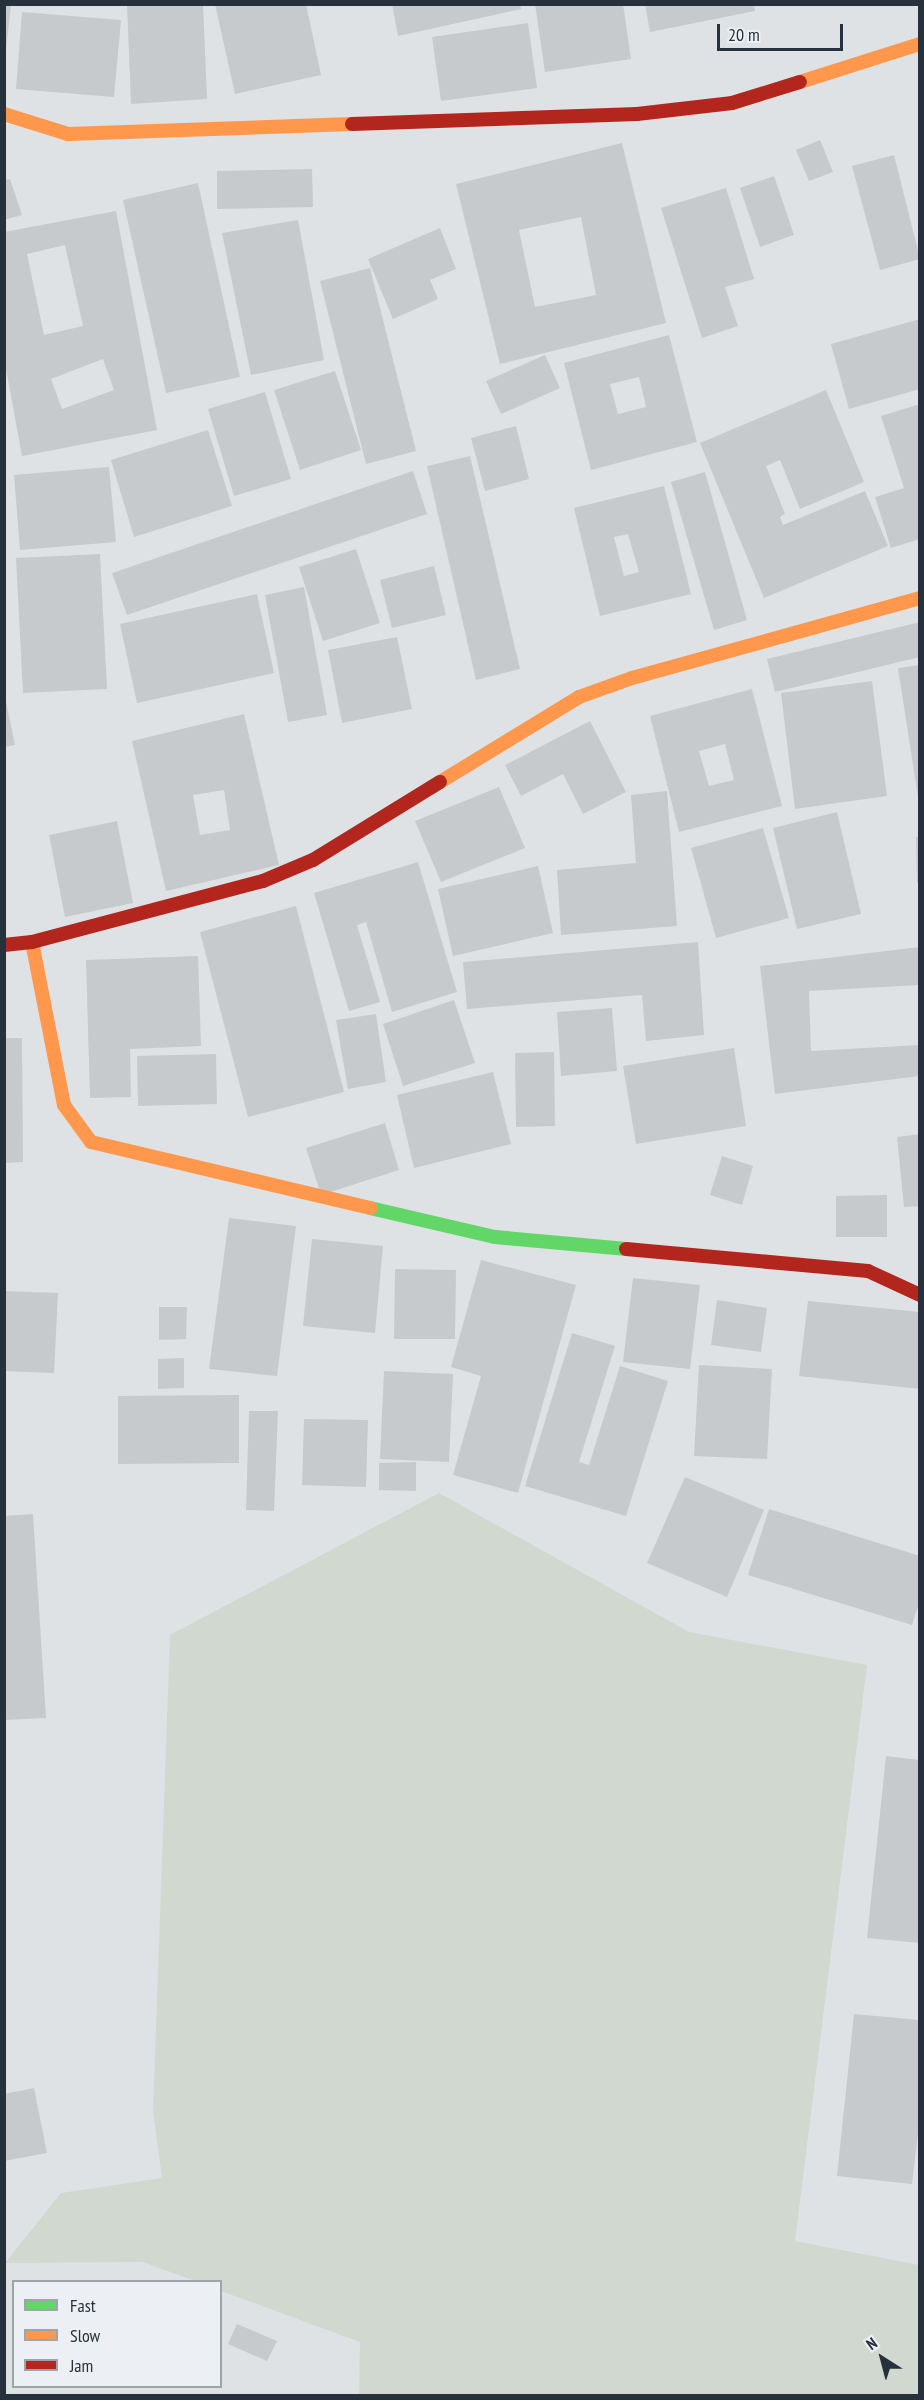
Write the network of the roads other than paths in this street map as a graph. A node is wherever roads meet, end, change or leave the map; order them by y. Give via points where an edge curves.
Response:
1 (920, 44) edge
2 (4, 114) edge
3 (920, 598) edge
4 (32, 942) junction
5 (4, 945) edge
6 (920, 1295) edge

1 - 2 street via 732,103 637,114 68,134
3 - 4 street via 632,678 579,697 313,860 263,881
4 - 5 street
4 - 6 street via 64,1105 91,1142 495,1237 868,1271

